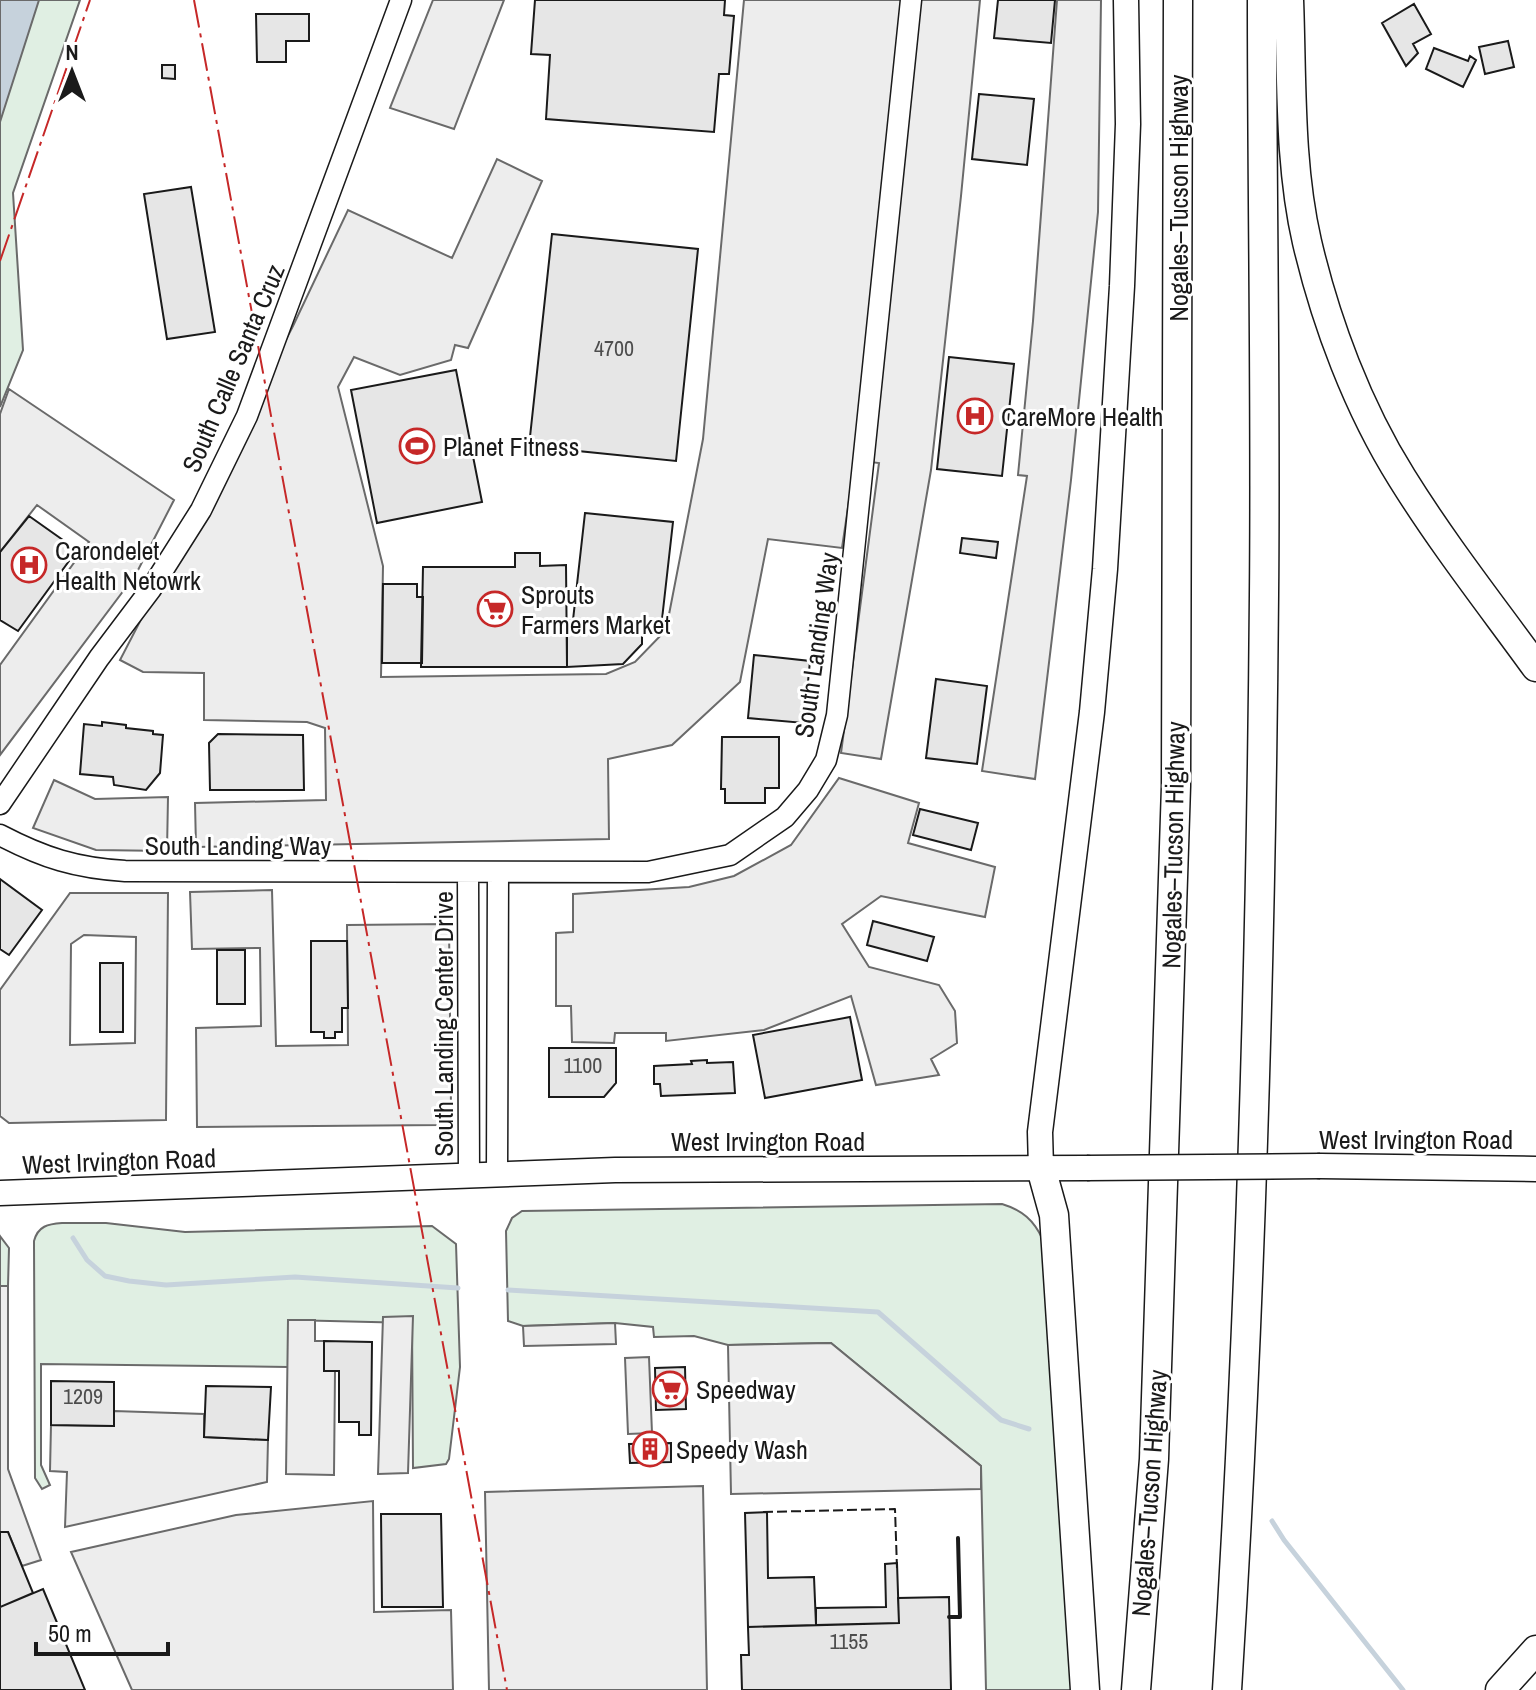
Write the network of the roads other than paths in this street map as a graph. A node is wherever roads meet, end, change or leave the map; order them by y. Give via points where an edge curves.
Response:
1 (401, 0) edge
2 (911, 0) edge
3 (1126, 0) edge
4 (1178, 0) edge
5 (1262, 0) edge
6 (1289, 0) edge
7 (1536, 667) edge
8 (0, 804) edge
9 (0, 835) edge
10 (468, 872) junction
11 (498, 872) junction
12 (1041, 1168) junction
13 (1536, 1169) edge
14 (497, 1175) junction
15 (469, 1176) junction
16 (0, 1193) edge
17 (1536, 1650) edge
18 (1085, 1690) edge
19 (1136, 1690) edge
20 (1227, 1690) edge
21 (1500, 1690) edge

1 - 8 street, South Calle Santa Cruz via 247,416 201,510
2 - 11 street, South Landing Way via 847,629 826,760 785,817 730,855 648,872
3 - 12 main road via 1127,154 1105,569 1040,1132
4 - 19 highway, Nogales–Tucson Highway via 1176,786 1154,1459
5 - 20 highway via 1260,884 1249,1258
6 - 7 highway via 1296,168 1306,241 1350,374 1402,477
9 - 10 street, South Landing Way via 40,856 92,869
10 - 11 street, South Landing Way
10 - 15 street, South Landing Center Drive
11 - 14 street, South Landing Center Drive
12 - 13 main road, West Irvington Road, bridge
12 - 14 main road, West Irvington Road
12 - 18 highway via 1054,1215
14 - 15 main road, West Irvington Road
15 - 16 main road, West Irvington Road
17 - 21 highway

